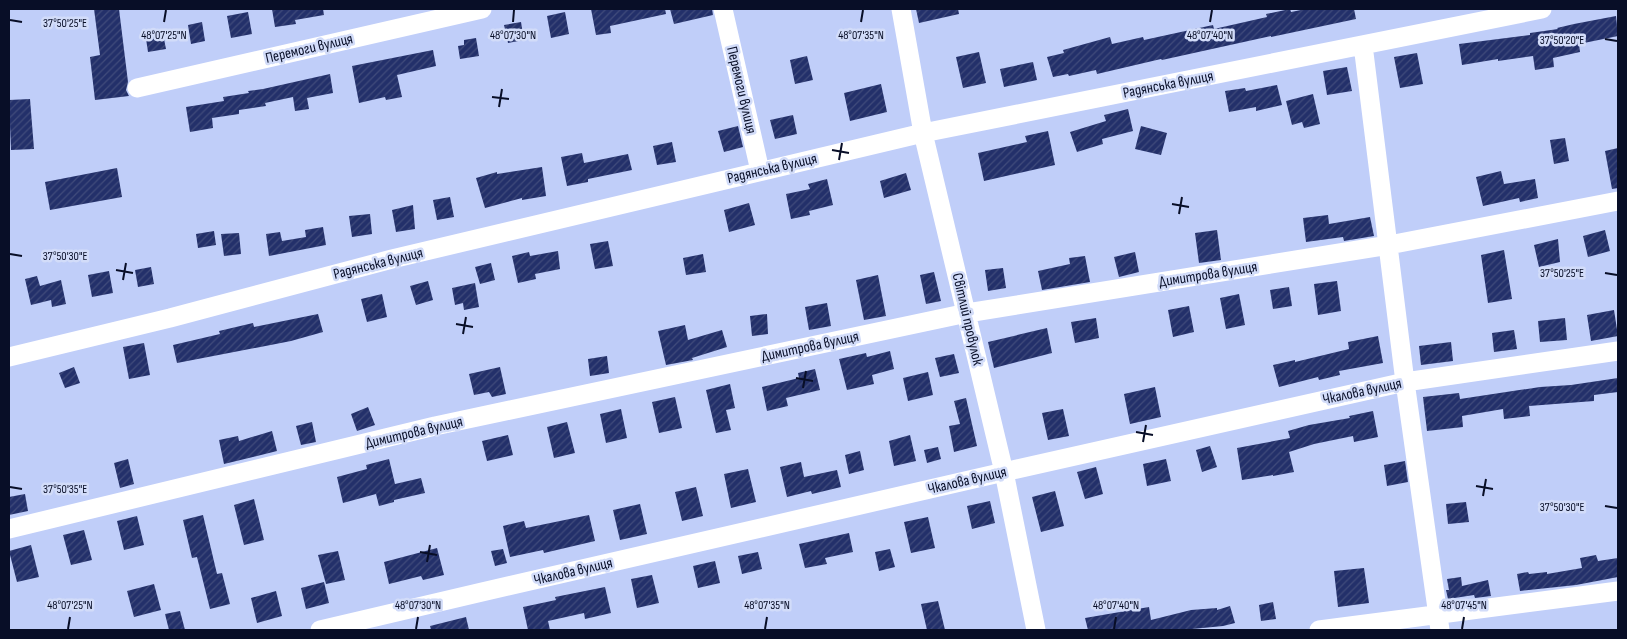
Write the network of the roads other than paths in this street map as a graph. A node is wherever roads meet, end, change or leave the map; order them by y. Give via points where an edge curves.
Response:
1 (482, 9) edge
2 (723, 9) edge
3 (901, 9) edge
4 (1542, 9) edge
5 (1363, 45) junction
6 (137, 88) dead end
7 (923, 133) junction
8 (760, 171) junction
9 (1618, 201) edge
10 (1389, 245) junction
11 (967, 313) junction
12 (1618, 351) edge
13 (9, 357) edge
14 (1405, 382) junction
15 (1004, 472) junction
16 (9, 529) edge
17 (1618, 591) edge
18 (1438, 622) edge
19 (320, 630) edge
20 (1036, 630) edge
21 (1319, 630) edge

1 - 6 street, Перемоги вулиця
2 - 8 street, Перемоги вулиця
3 - 7 street, Світлий провулок
4 - 5 street, Радянська вулиця
5 - 7 street, Радянська вулиця
5 - 10 street
7 - 8 street, Радянська вулиця
7 - 11 street, Світлий провулок
8 - 13 street, Радянська вулиця via 392,259
9 - 10 street, Димитрова вулиця
10 - 11 street, Димитрова вулиця
10 - 14 street
11 - 15 street, Світлий провулок
11 - 16 street, Димитрова вулиця via 436,426
12 - 14 street, Чкалова вулиця
14 - 15 street, Чкалова вулиця
14 - 18 street
15 - 19 street, Чкалова вулиця
15 - 20 street, Світлий провулок
17 - 18 street
18 - 21 street

